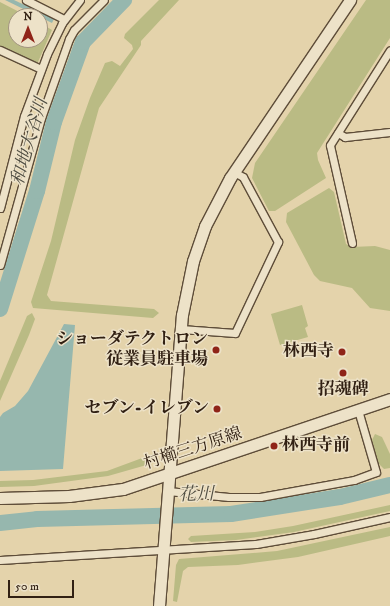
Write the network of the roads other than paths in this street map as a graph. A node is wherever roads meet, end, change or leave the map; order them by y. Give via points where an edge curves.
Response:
1 (26, 0) edge
2 (80, 0) edge
3 (104, 0) edge
4 (350, 0) edge
5 (64, 20) junction
6 (390, 50) edge
7 (0, 51) edge
8 (41, 69) junction
9 (390, 132) edge
10 (338, 133) junction
11 (234, 172) junction
12 (0, 208) edge
13 (352, 244) dead end
14 (0, 265) edge
15 (181, 329) junction
16 (390, 399) edge
17 (358, 410) junction
18 (169, 474) junction
19 (168, 496) junction
20 (0, 498) edge
21 (390, 517) edge
22 (164, 549) junction
23 (0, 560) edge
24 (159, 606) edge

1 - 5 street
2 - 5 street
3 - 14 street via 74,30 69,39 41,118
4 - 11 street
5 - 8 street
6 - 10 street
7 - 8 street
8 - 12 street via 24,116
9 - 10 street via 345,137
10 - 13 street via 330,145
11 - 15 street via 212,210 198,244 187,285
11 - 15 street via 243,177 278,242 235,333
15 - 18 street
16 - 17 street, 村櫛三方原線
17 - 18 street, 村櫛三方原線
17 - 19 street via 376,472 354,480 255,497
18 - 19 street
18 - 20 street, 村櫛三方原線 via 99,493
19 - 22 street
21 - 22 street via 276,541
22 - 23 street
22 - 24 street

